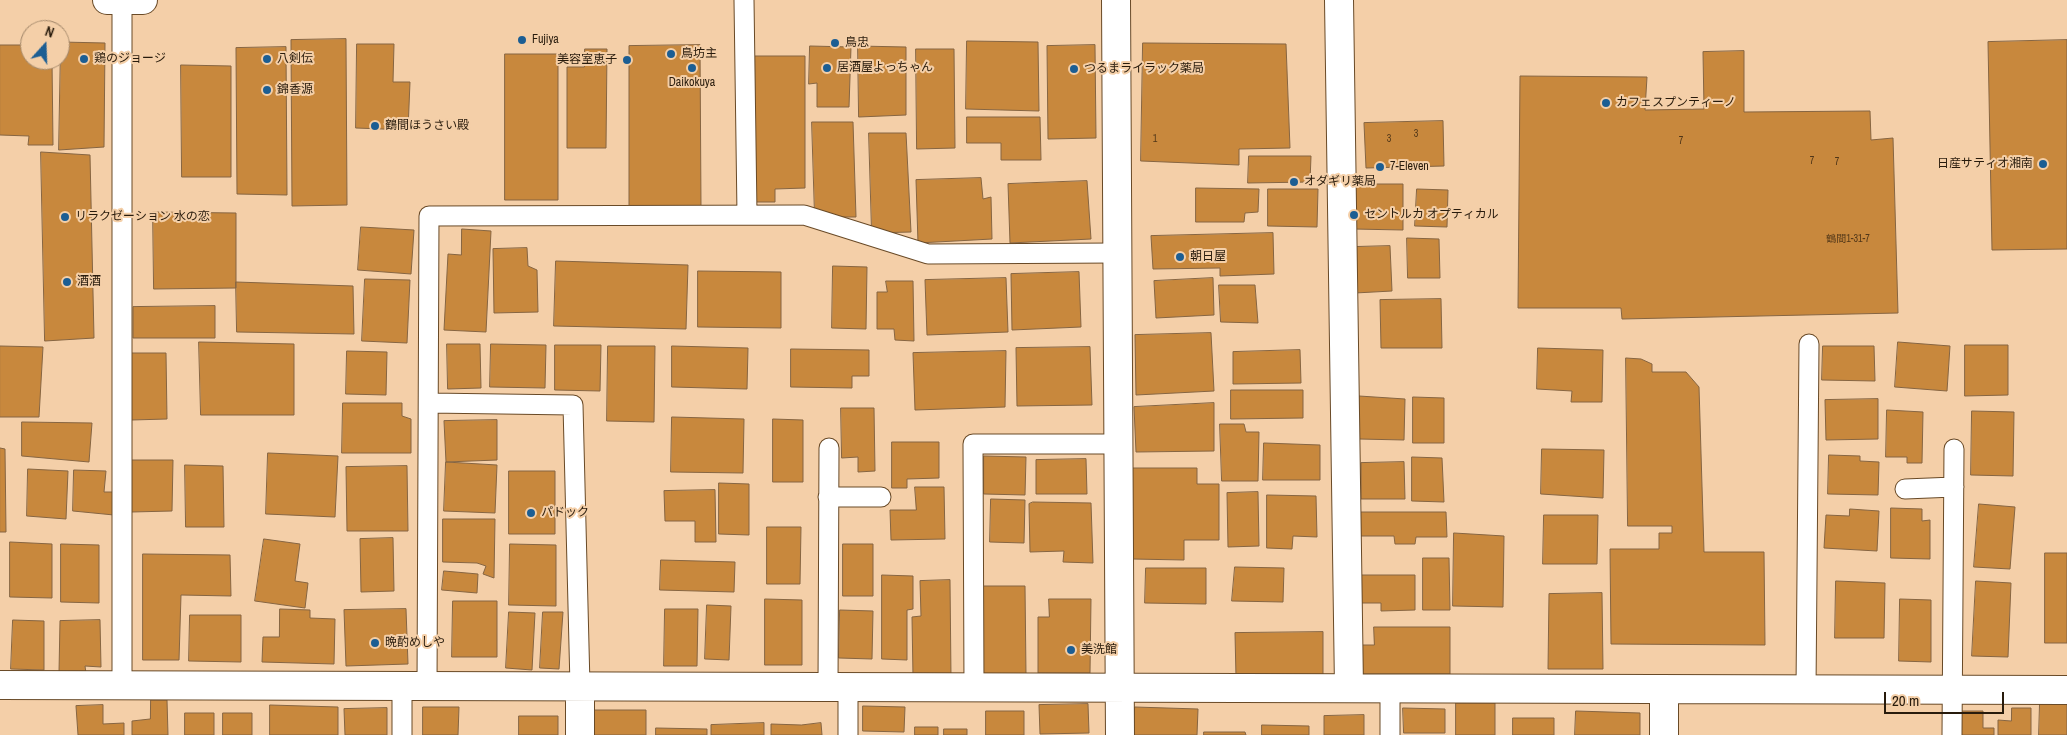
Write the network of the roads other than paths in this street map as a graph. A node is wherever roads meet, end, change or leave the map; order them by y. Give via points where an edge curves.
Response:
1 (108, 0) edge
2 (122, 0) edge
3 (143, 0) edge
4 (744, 0) edge
5 (1116, 0) edge
6 (1339, 0) edge
7 (746, 214) junction
8 (1117, 254) junction
9 (1809, 344) dead end
10 (429, 403) junction
11 (1118, 444) junction
12 (828, 448) dead end
13 (1954, 449) dead end
14 (1954, 487) junction
15 (1905, 488) dead end
16 (828, 497) junction
17 (881, 497) dead end
18 (122, 684) junction
19 (0, 685) edge
20 (415, 686) junction
21 (580, 686) junction
22 (838, 687) junction
23 (1119, 687) junction
24 (974, 688) junction
25 (1349, 688) junction
26 (1390, 688) junction
27 (1664, 689) junction
28 (1806, 689) junction
29 (1952, 690) junction
30 (2067, 690) edge
31 (402, 735) edge
32 (580, 735) edge
33 (848, 735) edge
34 (1120, 735) edge
35 (1390, 735) edge
36 (1664, 735) edge
37 (1952, 735) edge

1 - 2 street
2 - 3 street
2 - 18 lane
4 - 7 lane
5 - 8 street
6 - 25 street
7 - 8 lane via 804,215 928,254
7 - 10 lane via 429,216
8 - 11 street
9 - 28 lane
10 - 20 lane
10 - 21 lane via 573,405
11 - 23 street
11 - 24 lane via 973,444
12 - 16 lane
13 - 14 lane
14 - 15 lane
14 - 29 lane
16 - 17 lane
16 - 22 lane
18 - 19 street
18 - 20 street
20 - 21 street
20 - 31 lane
21 - 22 street
21 - 32 street
22 - 24 street
22 - 33 lane
23 - 24 street
23 - 25 street
23 - 34 street
25 - 26 street
26 - 27 street
26 - 35 lane
27 - 28 street
27 - 36 street
28 - 29 street
29 - 30 street
29 - 37 lane

